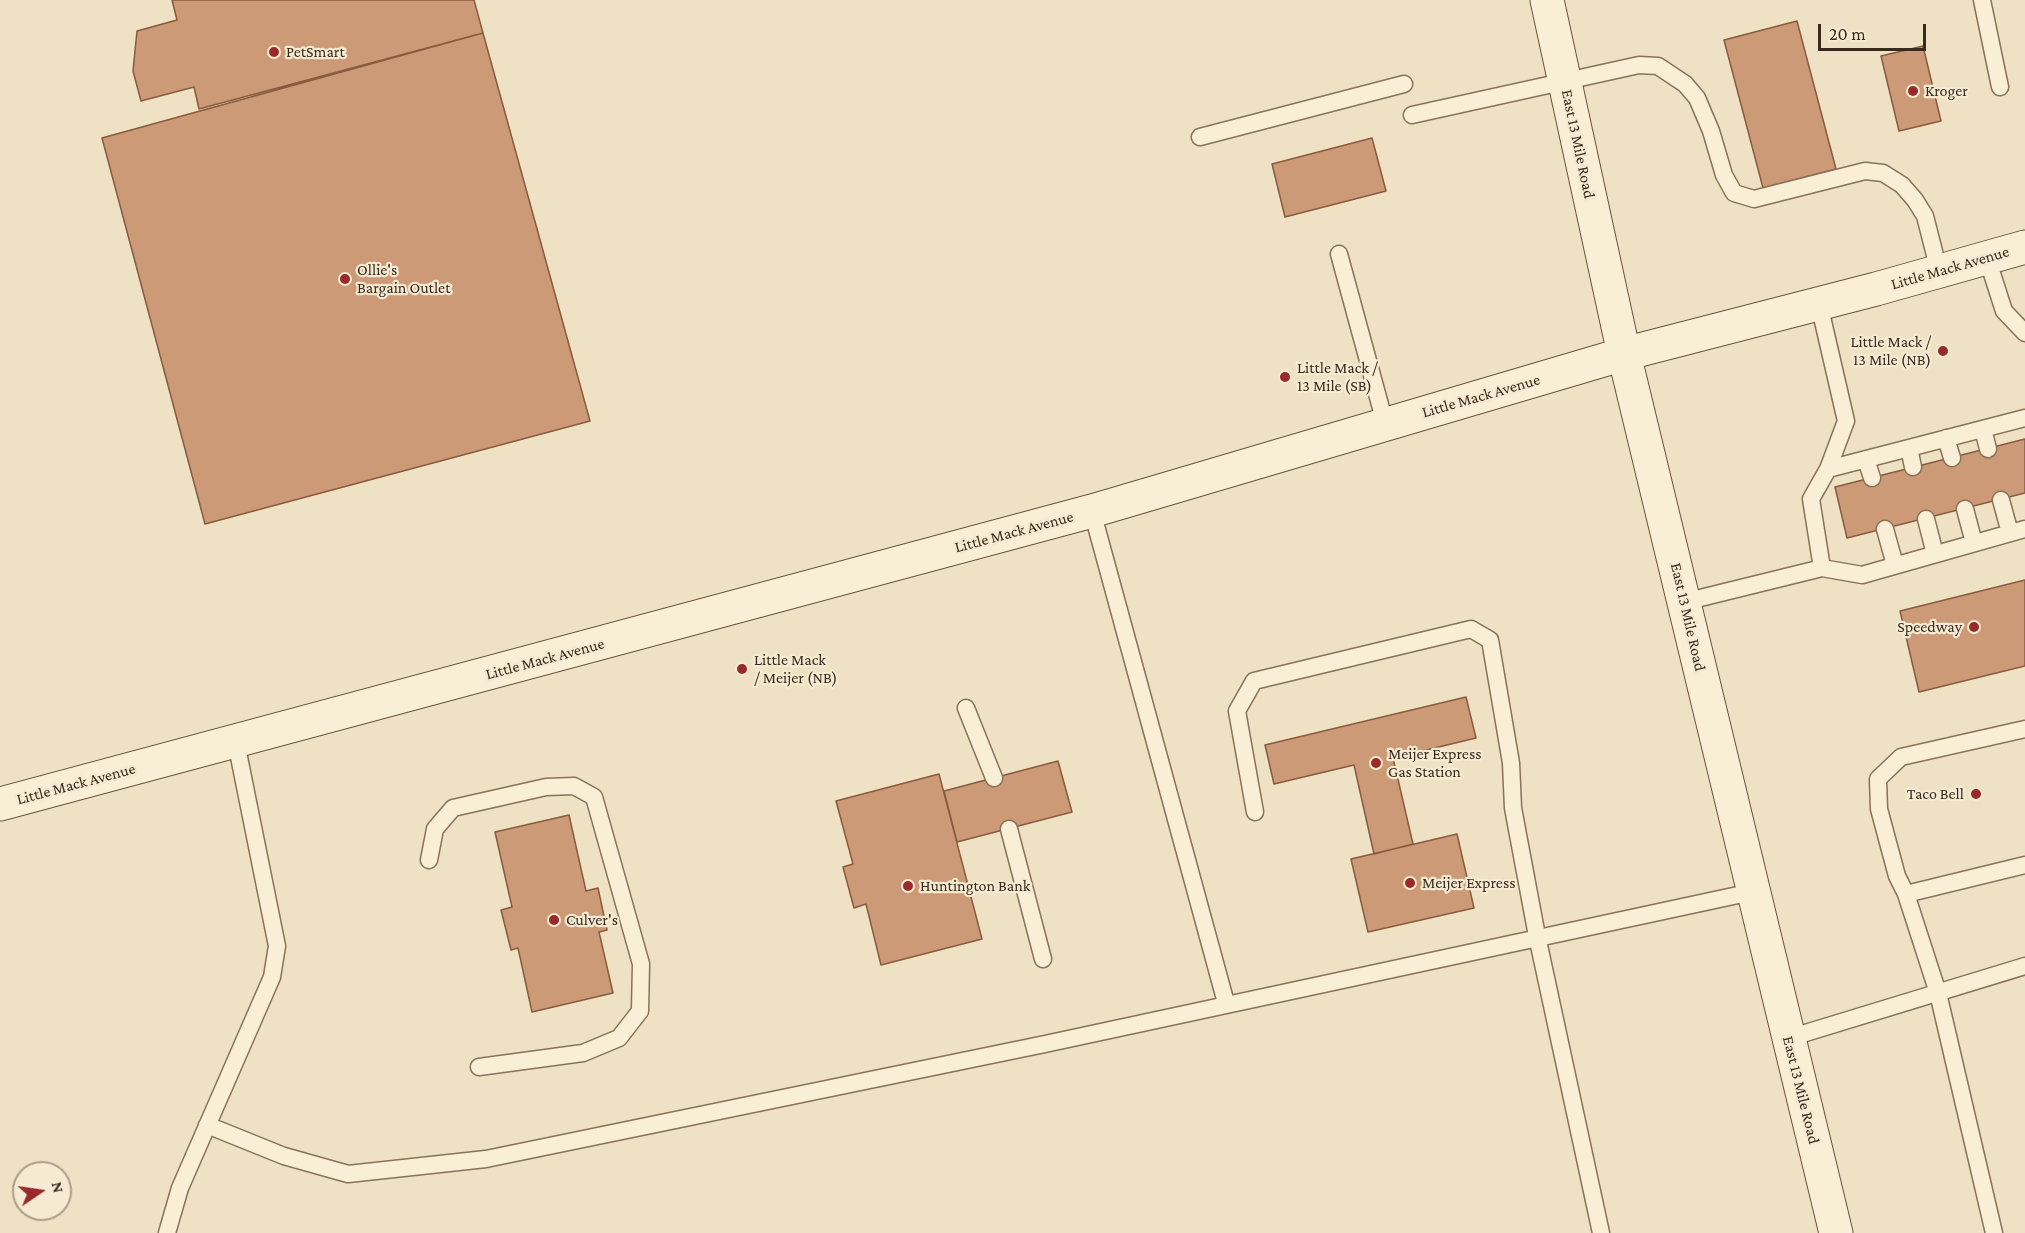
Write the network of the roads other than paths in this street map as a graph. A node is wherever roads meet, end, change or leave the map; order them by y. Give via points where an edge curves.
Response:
1 (1546, 0) edge
2 (1982, 0) edge
3 (1564, 81) junction
4 (1404, 84) dead end
5 (2000, 87) dead end
6 (1412, 115) dead end
7 (1200, 137) dead end
8 (2025, 247) edge
9 (1339, 254) dead end
10 (1987, 258) junction
11 (1939, 271) junction
12 (1819, 304) junction
13 (2025, 333) edge
14 (1624, 354) junction
15 (2025, 418) edge
16 (1385, 423) junction
17 (1983, 429) junction
18 (1946, 438) junction
19 (1909, 448) junction
20 (1988, 449) dead end
21 (1952, 458) dead end
22 (1866, 459) junction
23 (1913, 467) dead end
24 (1828, 469) junction
25 (1872, 478) dead end
26 (2001, 500) dead end
27 (1965, 509) dead end
28 (1092, 511) junction
29 (1926, 519) dead end
30 (1885, 529) dead end
31 (2018, 531) edge
32 (1974, 543) junction
33 (1935, 554) junction
34 (1895, 566) junction
35 (1822, 568) junction
36 (1684, 602) junction
37 (966, 708) dead end
38 (2025, 729) edge
39 (236, 742) junction
40 (994, 778) dead end
41 (0, 804) edge
42 (1255, 812) dead end
43 (1009, 829) dead end
44 (429, 860) dead end
45 (2025, 865) edge
46 (1752, 892) junction
47 (1906, 894) junction
48 (1537, 936) junction
49 (1043, 959) dead end
50 (2025, 966) edge
51 (1938, 993) junction
52 (1226, 1003) junction
53 (1789, 1038) junction
54 (479, 1067) dead end
55 (207, 1125) junction
56 (166, 1233) edge
57 (1601, 1233) edge
58 (1836, 1233) edge
59 (1994, 1233) edge

1 - 3 main road, East 13 Mile Road
2 - 5 lane
3 - 6 lane
3 - 11 lane via 1639,65 1658,66 1673,75 1697,98 1734,193 1754,199 1865,171 1883,173 1916,200 1925,216
3 - 14 main road, East 13 Mile Road
4 - 7 lane
8 - 10 main road, Little Mack Avenue
9 - 16 lane
10 - 11 main road, Little Mack Avenue
10 - 13 lane via 2004,310
11 - 12 main road, Little Mack Avenue
12 - 14 main road, Little Mack Avenue
12 - 24 lane via 1846,421
14 - 16 main road, Little Mack Avenue
14 - 36 main road, East 13 Mile Road
15 - 17 lane
16 - 28 main road, Little Mack Avenue
17 - 18 lane
17 - 20 lane
18 - 19 lane
18 - 21 lane
19 - 22 lane
19 - 23 lane
22 - 24 lane
22 - 25 lane
24 - 35 lane via 1811,499
26 - 31 lane
27 - 32 lane
28 - 39 main road, Little Mack Avenue
28 - 52 lane
29 - 33 lane
30 - 34 lane
31 - 32 lane
32 - 33 lane
33 - 34 lane
34 - 35 lane via 1862,575
35 - 36 lane
36 - 46 main road, East 13 Mile Road
37 - 40 lane
38 - 47 lane via 1901,758 1878,779 1879,809 1897,876
39 - 41 main road, Little Mack Avenue
39 - 55 lane via 277,946 272,977
42 - 48 lane via 1237,711 1254,681 1471,629 1490,640 1511,764 1513,808
43 - 49 lane
44 - 54 lane via 435,829 453,808 546,787 574,786 594,797 641,964 639,1011 619,1038 583,1053
45 - 47 lane
46 - 48 lane
46 - 53 main road, East 13 Mile Road
47 - 51 lane
48 - 52 lane
48 - 57 lane
50 - 51 lane
51 - 53 lane
51 - 59 lane
52 - 55 lane via 486,1159 422,1168 348,1174 284,1156
53 - 58 main road, East 13 Mile Road
55 - 56 lane

